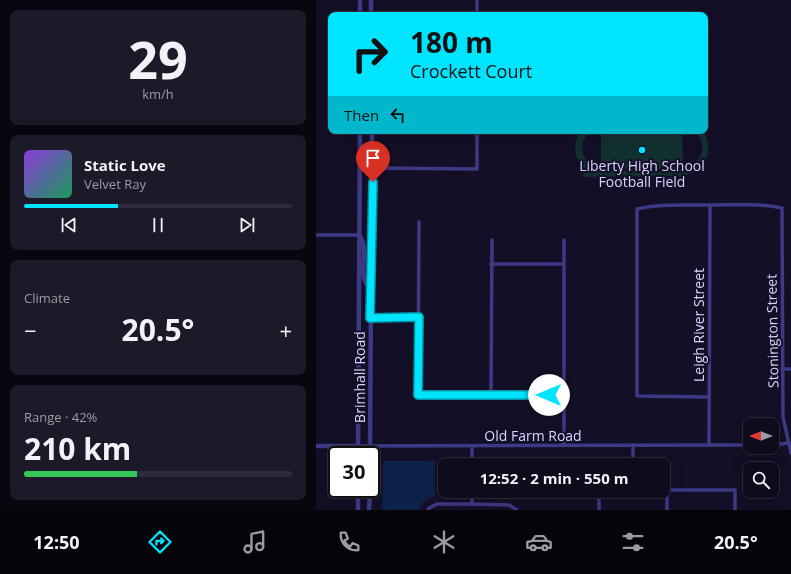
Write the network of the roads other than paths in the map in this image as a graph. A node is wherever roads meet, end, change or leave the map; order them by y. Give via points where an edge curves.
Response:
1 (360, 0) edge
2 (371, 0) edge
3 (477, 0) edge
4 (360, 12) edge
5 (371, 12) edge
6 (477, 12) edge
7 (360, 134) edge
8 (372, 134) edge
9 (477, 134) edge
10 (373, 168) junction
11 (710, 205) junction
12 (419, 222) dead end
13 (316, 235) edge
14 (359, 235) junction
15 (492, 240) dead end
16 (564, 240) dead end
17 (491, 264) junction
18 (564, 264) junction
19 (370, 292) junction
20 (419, 317) junction
21 (370, 318) junction
22 (782, 369) junction
23 (791, 369) edge
24 (491, 395) junction
25 (564, 395) junction
26 (709, 396) junction
27 (789, 443) junction
28 (779, 444) edge
29 (633, 445) junction
30 (709, 445) junction
31 (743, 445) edge
32 (316, 446) edge
33 (328, 446) edge
34 (358, 446) edge
35 (370, 446) edge
36 (380, 446) edge
37 (472, 446) junction
38 (564, 446) junction
39 (791, 453) edge
40 (472, 458) edge
41 (633, 458) edge
42 (670, 490) edge
43 (358, 498) edge
44 (370, 498) edge
45 (472, 498) edge
46 (599, 498) edge
47 (666, 498) edge
48 (472, 504) junction
49 (428, 509) edge
50 (358, 510) edge
51 (369, 510) edge
52 (517, 510) edge
53 (599, 510) edge
54 (667, 510) edge
55 (735, 510) edge

1 - 4 street
2 - 5 street
3 - 6 street
7 - 14 street, Brimhall Road
8 - 10 street, Brimhall Road
9 - 10 street via 477,169
10 - 19 street, Brimhall Road
11 - 22 street, Stonington Street via 760,205 782,208
11 - 26 street, Leigh River Street
11 - 26 street via 660,205 637,209 637,396
12 - 20 street
13 - 14 street
14 - 19 street via 364,249 364,278
14 - 34 street, Brimhall Road
15 - 17 street
16 - 18 street
17 - 18 street
17 - 24 street
18 - 25 street
19 - 21 street, Brimhall Road
20 - 21 street
20 - 24 street via 418,395
21 - 35 street, Brimhall Road
22 - 23 street
22 - 27 street, Stonington Street via 783,417
24 - 25 street
25 - 38 street
26 - 30 street, Leigh River Street
27 - 28 street
27 - 39 street, Stonington Street
29 - 30 street, Old Farm Road
29 - 38 street, Old Farm Road
29 - 41 street
30 - 31 street, Old Farm Road
32 - 33 street, Old Farm Road
36 - 37 street, Old Farm Road
37 - 38 street, Old Farm Road
37 - 40 street
42 - 55 street via 735,490
43 - 50 street
44 - 51 street
45 - 48 street
46 - 53 street
47 - 54 street
48 - 49 street via 437,504
48 - 52 street via 509,505

